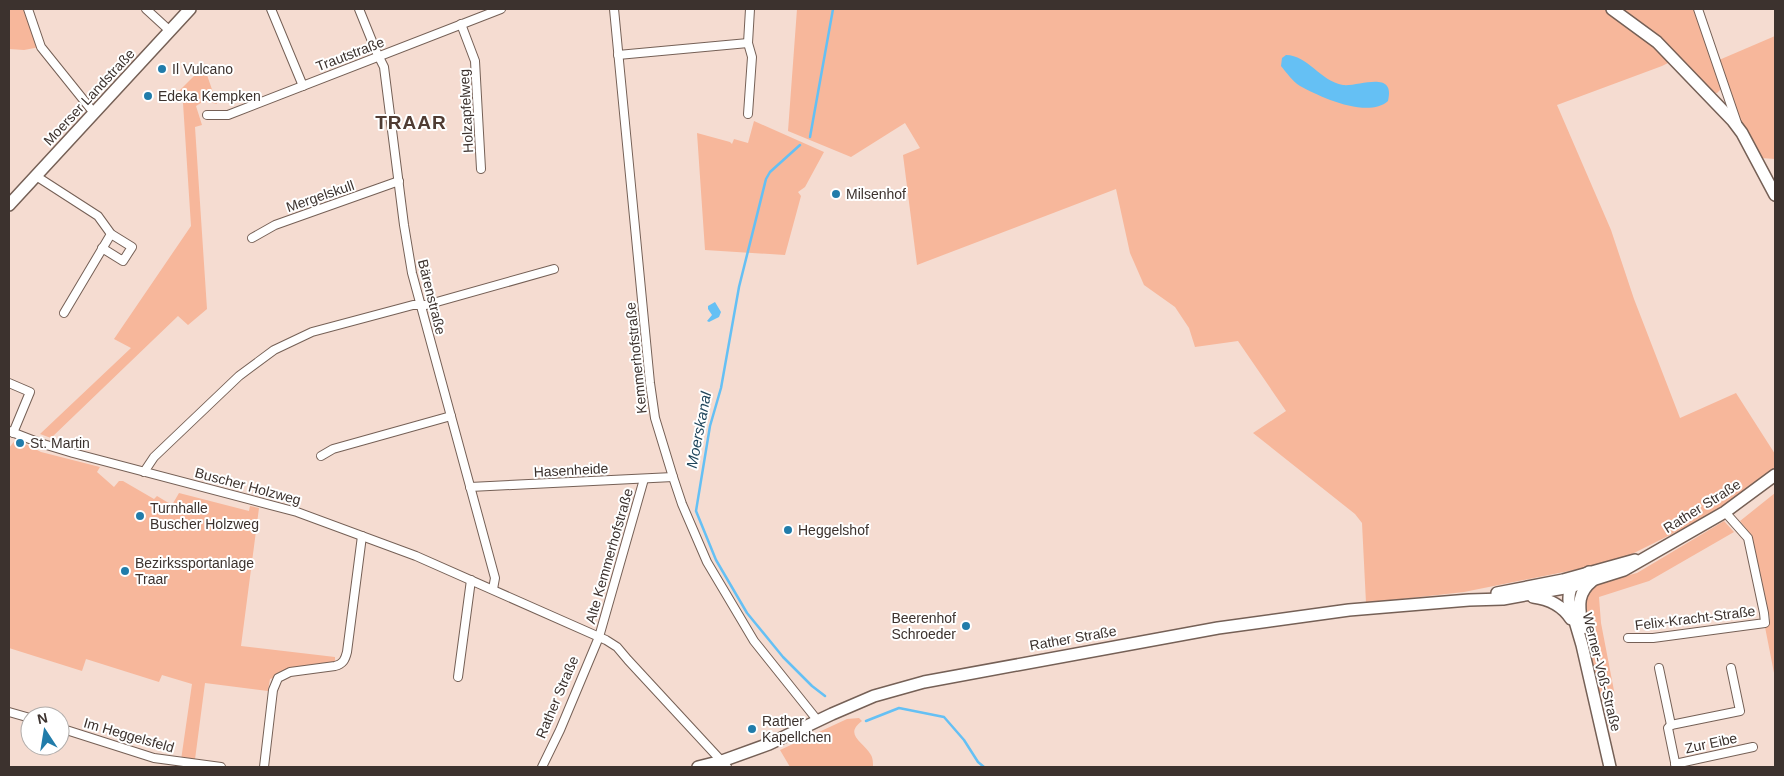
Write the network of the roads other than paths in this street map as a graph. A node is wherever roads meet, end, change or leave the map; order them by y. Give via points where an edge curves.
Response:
1 (28, 9) edge
2 (146, 9) edge
3 (190, 9) edge
4 (271, 9) edge
5 (359, 9) edge
6 (501, 9) edge
7 (614, 9) edge
8 (750, 9) edge
9 (1612, 9) edge
10 (1698, 9) edge
11 (462, 24) junction
12 (170, 31) junction
13 (748, 43) junction
14 (618, 55) junction
15 (379, 56) junction
16 (302, 86) junction
17 (94, 113) junction
18 (748, 114) dead end
19 (207, 115) dead end
20 (1739, 128) junction
21 (481, 169) dead end
22 (36, 176) junction
23 (399, 181) junction
24 (1775, 195) edge
25 (9, 205) edge
26 (111, 234) junction
27 (252, 238) dead end
28 (102, 248) junction
29 (554, 269) dead end
30 (420, 305) junction
31 (64, 313) dead end
32 (9, 383) edge
33 (451, 416) junction
34 (11, 432) edge
35 (322, 456) dead end
36 (144, 472) junction
37 (1775, 475) edge
38 (673, 477) junction
39 (644, 479) junction
40 (470, 488) junction
41 (1725, 512) junction
42 (362, 536) junction
43 (1591, 576) junction
44 (471, 580) junction
45 (1570, 584) junction
46 (493, 589) junction
47 (1524, 596) junction
48 (1580, 598) junction
49 (1469, 600) junction
50 (599, 637) junction
51 (1628, 638) dead end
52 (1582, 645) junction
53 (1659, 668) dead end
54 (1731, 668) dead end
55 (458, 677) dead end
56 (818, 721) junction
57 (1671, 725) junction
58 (70, 731) edge
59 (1753, 747) dead end
60 (724, 764) edge
61 (1676, 765) edge
62 (221, 767) edge
63 (264, 767) edge
64 (542, 767) edge
65 (698, 767) edge
66 (1610, 767) edge

1 - 17 street via 41,47
2 - 12 street
3 - 12 street, Moerser Landstraße
4 - 16 street
5 - 15 street, Bärenstraße
6 - 11 street, Trautstraße
7 - 14 street, Kemmerhofstraße
8 - 13 street
9 - 20 street via 1657,42
10 - 20 street
11 - 15 street, Trautstraße
11 - 21 street, Holzapfelweg via 475,61
12 - 17 street, Moerser Landstraße
13 - 14 street
13 - 18 street via 752,57
14 - 38 street, Kemmerhofstraße via 652,401
15 - 16 street, Trautstraße
15 - 23 street, Bärenstraße via 384,67
16 - 19 street, Trautstraße via 228,115
17 - 22 street, Moerser Landstraße
20 - 24 street
22 - 25 street, Moerser Landstraße
22 - 26 street via 98,216
23 - 27 street, Mergelskull via 275,225
23 - 30 street, Bärenstraße via 408,254
26 - 28 street
26 - 28 street via 132,247 123,261
28 - 31 street
29 - 30 street
30 - 33 street, Bärenstraße
30 - 36 street via 334,325 274,350 239,376 154,457
32 - 34 street, Buscher Holzweg via 30,392
33 - 35 street via 333,449
33 - 40 street, Bärenstraße
34 - 36 street, Buscher Holzweg
36 - 42 street, Buscher Holzweg via 279,506
37 - 41 street, Rather Straße
38 - 39 street, Hasenheide
38 - 56 street, Kemmerhofstraße via 707,562 735,612
39 - 40 street, Hasenheide
39 - 50 street, Alte Kemmerhofstraße
40 - 46 street, Bärenstraße via 495,578
41 - 43 street, Rather Straße via 1642,558 1623,562
41 - 51 street, Felix-Kracht-Straße via 1748,538 1765,623 1653,638
42 - 44 street, Buscher Holzweg
42 - 63 street via 344,660 340,665 290,672 278,678
43 - 45 street, Rather Straße
43 - 48 street
44 - 46 street, Buscher Holzweg
44 - 55 street
45 - 47 street, Rather Straße
45 - 48 street, Werner-Voß-Straße via 1578,590
45 - 49 street, Rather Straße via 1506,591
45 - 52 street, Werner-Voß-Straße via 1569,600
46 - 50 street, Buscher Holzweg
47 - 49 street, Rather Straße
47 - 52 street, Rather Straße via 1547,600 1563,609
48 - 52 street
49 - 56 street, Rather Straße via 1270,620 1008,666 898,688
50 - 60 street, Alte Kemmerhofstraße via 620,651
50 - 64 street, Rather Straße
52 - 66 street, Werner-Voß-Straße
53 - 57 street, Zur Eibe
54 - 57 street, Zur Eibe via 1740,711
56 - 60 street, Rather Straße
57 - 61 street, Zur Eibe via 1668,728
58 - 62 street, Im Heggelsfeld via 154,758
59 - 61 street, Zur Eibe
60 - 65 street, Rather Straße

